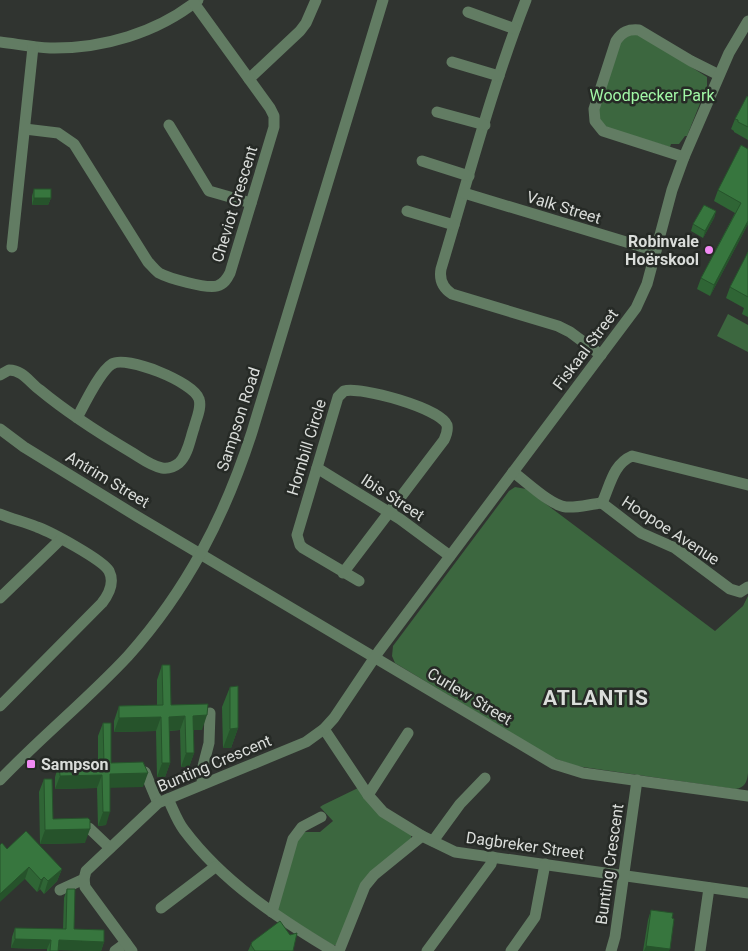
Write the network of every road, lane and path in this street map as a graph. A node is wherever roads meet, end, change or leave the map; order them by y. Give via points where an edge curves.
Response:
1 (316, 0) edge
2 (384, 0) edge
3 (526, 0) edge
4 (196, 2) edge
5 (468, 12) dead end
6 (748, 21) edge
7 (515, 29) junction
8 (0, 42) edge
9 (33, 47) junction
10 (452, 62) dead end
11 (719, 75) junction
12 (499, 76) junction
13 (249, 79) junction
14 (438, 112) dead end
15 (169, 125) dead end
16 (485, 125) junction
17 (25, 129) junction
18 (684, 156) junction
19 (422, 161) dead end
20 (469, 176) junction
21 (464, 193) junction
22 (251, 203) junction
23 (407, 211) dead end
24 (454, 225) junction
25 (12, 247) dead end
26 (656, 251) junction
27 (601, 355) junction
28 (0, 375) edge
29 (77, 418) junction
30 (0, 429) edge
31 (317, 468) junction
32 (513, 472) junction
33 (748, 485) edge
34 (602, 503) junction
35 (388, 512) junction
36 (0, 514) edge
37 (61, 539) junction
38 (201, 554) junction
39 (450, 556) junction
40 (343, 573) junction
41 (359, 582) dead end
42 (748, 587) edge
43 (0, 598) edge
44 (374, 658) junction
45 (0, 706) edge
46 (210, 713) edge
47 (324, 729) junction
48 (408, 733) dead end
49 (146, 772) edge
50 (485, 778) dead end
51 (0, 780) edge
52 (637, 780) junction
53 (203, 784) junction
54 (368, 795) junction
55 (748, 796) edge
56 (163, 801) junction
57 (322, 817) dead end
58 (89, 828) edge
59 (427, 839) junction
60 (110, 848) junction
61 (493, 857) junction
62 (545, 864) junction
63 (215, 867) junction
64 (625, 876) junction
65 (84, 879) junction
66 (709, 888) junction
67 (60, 890) dead end
68 (748, 894) edge
69 (160, 908) dead end
70 (272, 912) junction
71 (129, 947) edge
72 (115, 951) edge
73 (333, 951) edge
74 (340, 951) edge
75 (427, 951) edge
76 (511, 951) edge
77 (611, 951) edge
78 (700, 951) edge

1 - 13 street via 300,32
2 - 38 street, Sampson Road via 243,460 227,502
3 - 7 street
4 - 9 street via 157,25 117,40 75,47
4 - 13 street, Cheviot Crescent
5 - 7 street
6 - 11 street, Fiskaal Street
7 - 12 street
8 - 9 street
9 - 17 street
10 - 12 street
11 - 18 street, Fiskaal Street
11 - 18 street via 639,30 623,33 616,41 594,108 596,124 607,133
12 - 16 street
13 - 22 street, Cheviot Crescent via 273,112 275,120
14 - 16 street
15 - 22 street via 209,191
16 - 20 street
17 - 22 street, Cheviot Crescent via 58,133 74,144 148,262 170,278 207,286 223,284 230,273
17 - 25 street
18 - 26 street, Fiskaal Street
19 - 20 street
20 - 21 street
21 - 24 street
21 - 26 street, Valk Street
23 - 24 street
24 - 27 street via 440,273 448,291 558,326
26 - 27 street, Fiskaal Street via 640,300
27 - 32 street, Fiskaal Street
28 - 29 street via 9,370 21,373
29 - 29 street via 150,464 169,468 185,456 200,404 197,393 176,379 118,362 103,373
30 - 38 street, Antrim Street via 36,455
31 - 35 street, Ibis Street
31 - 35 street, Hornbill Circle via 338,397 344,391 354,390 428,409 447,425 446,435
31 - 40 street, Hornbill Circle via 298,528 298,540 303,548
32 - 34 street via 562,506
32 - 39 street, Fiskaal Street
33 - 34 street via 632,456 621,464
34 - 42 street, Hoopoe Avenue via 641,533 675,548 730,590 740,592
35 - 39 street, Ibis Street
35 - 40 street, Hornbill Circle
36 - 37 street
37 - 43 street
37 - 45 street via 104,565 111,578 110,590 102,603
38 - 44 street, Curlew Street
38 - 51 street, Sampson Road via 174,598 133,650
39 - 44 street, Fiskaal Street
40 - 41 street, Hornbill Circle
44 - 47 street, Bunting Crescent
44 - 52 street, Curlew Street via 554,764 583,773
46 - 53 street via 209,742 201,774
47 - 53 street, Bunting Crescent via 301,744
47 - 54 street, Dagbreker Street
48 - 54 street
49 - 56 street
50 - 59 street
52 - 55 street, Curlew Street
52 - 64 street, Bunting Crescent
53 - 56 street, Bunting Crescent
54 - 59 street, Dagbreker Street via 382,812
56 - 60 street, Bunting Crescent
56 - 63 street
57 - 70 street via 302,827 293,839
58 - 60 street
59 - 61 street, Dagbreker Street via 455,852
59 - 74 street via 369,880
60 - 65 street, Bunting Crescent via 89,867
61 - 62 street, Dagbreker Street
61 - 75 street
62 - 64 street, Dagbreker Street
62 - 76 street via 535,917
63 - 69 street
63 - 70 street
64 - 66 street, Dagbreker Street
64 - 77 street, Bunting Crescent
65 - 67 street
65 - 71 street via 87,890
66 - 68 street, Dagbreker Street
66 - 78 street
70 - 73 street
71 - 72 street

